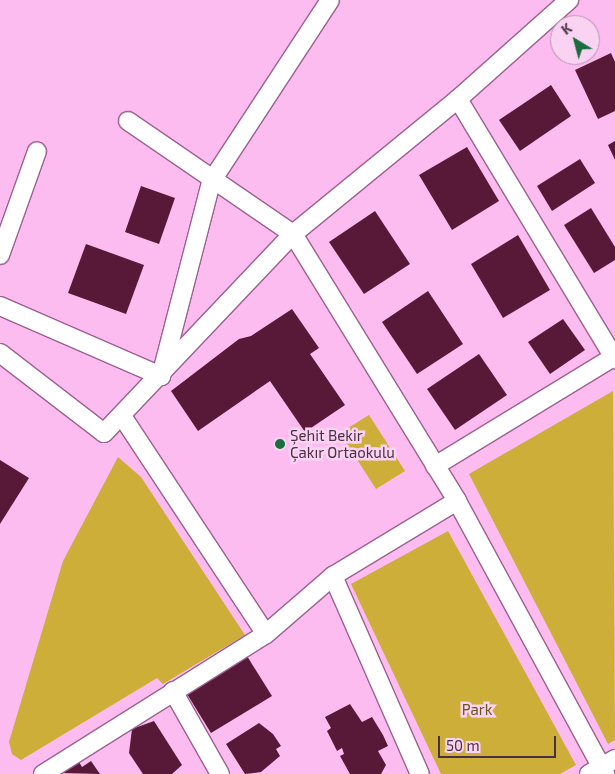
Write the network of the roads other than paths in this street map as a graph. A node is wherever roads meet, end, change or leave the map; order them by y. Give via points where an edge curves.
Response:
1 (330, 0) edge
2 (569, 0) edge
3 (458, 99) junction
4 (128, 121) dead end
5 (37, 151) dead end
6 (211, 182) junction
7 (293, 234) junction
8 (0, 255) edge
9 (0, 306) edge
10 (0, 353) edge
11 (615, 357) edge
12 (161, 376) junction
13 (122, 416) junction
14 (435, 466) junction
15 (457, 501) junction
16 (333, 576) junction
17 (266, 634) junction
18 (173, 691) junction
19 (603, 768) edge
20 (43, 774) edge
21 (220, 774) edge
22 (420, 774) edge

1 - 6 street
2 - 3 street
3 - 7 street
3 - 11 street
4 - 6 street
5 - 8 street
6 - 7 street
6 - 12 street
7 - 12 street
7 - 14 street
9 - 12 street
10 - 13 street via 104,434
11 - 14 street
12 - 13 street
13 - 17 street
14 - 15 street
15 - 16 street
15 - 19 street
16 - 17 street
16 - 22 street
17 - 18 street
18 - 20 street
18 - 21 street

